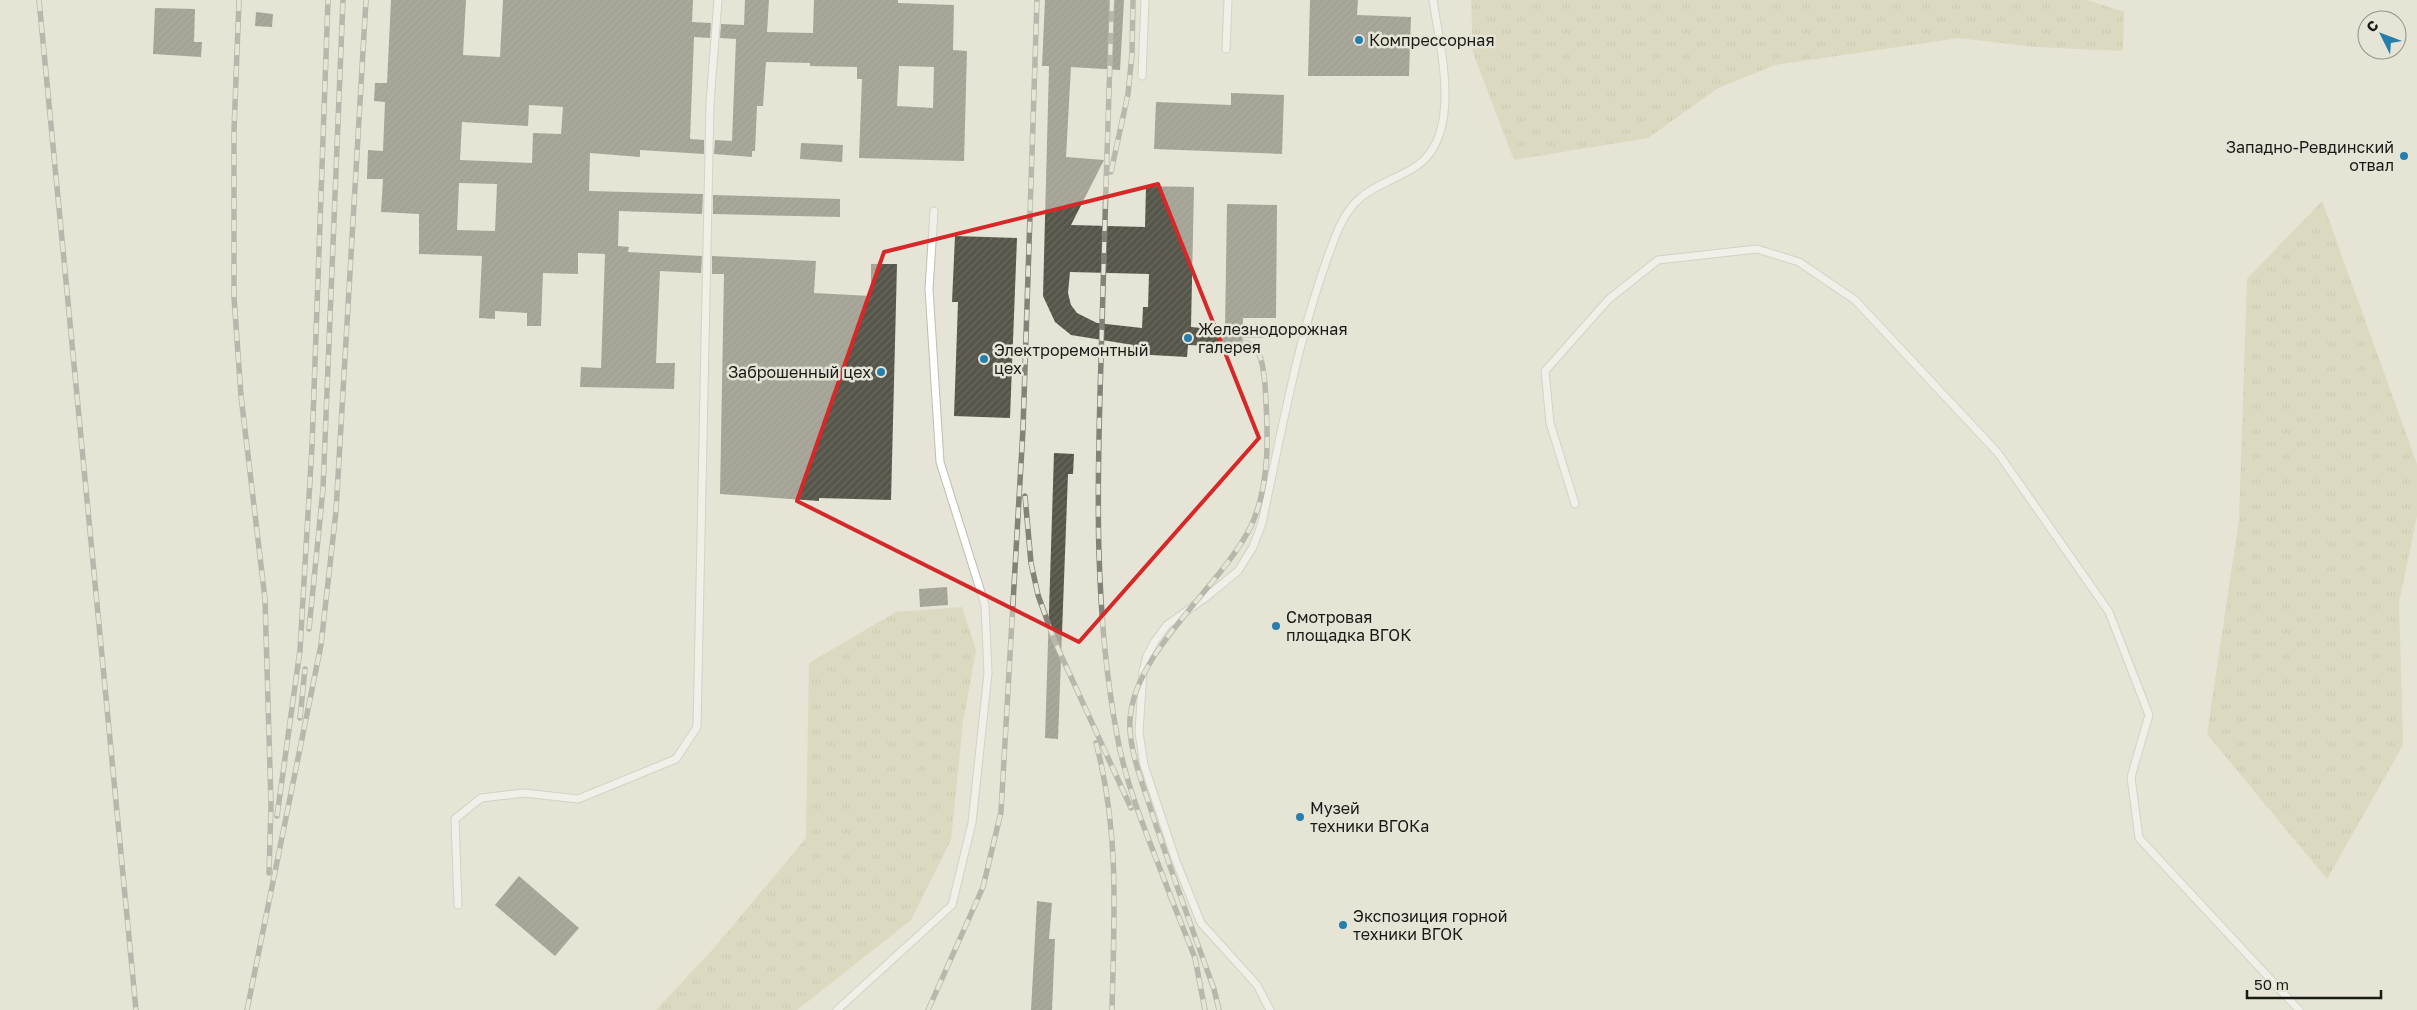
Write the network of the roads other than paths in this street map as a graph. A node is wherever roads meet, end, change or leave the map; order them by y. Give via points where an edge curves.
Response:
1 (718, 0) edge
2 (1145, 0) edge
3 (1228, 0) edge
4 (1433, 0) edge
5 (1226, 49) dead end
6 (1142, 76) dead end
7 (934, 211) dead end
8 (1574, 504) dead end
9 (458, 905) dead end
10 (837, 1010) edge
11 (1270, 1010) edge
12 (2299, 1010) edge

1 - 9 lane via 710,103 697,727 676,759 578,799 524,793 481,798 455,819
2 - 6 lane
3 - 5 lane
4 - 11 lane via 1445,92 1443,121 1437,143 1425,160 1365,193 1352,206 1339,228 1297,359 1262,523 1253,546 1238,571 1166,625 1146,656 1143,670 1142,756 1176,862 1201,923 1257,985
7 - 10 lane via 929,289 940,462 984,605 988,673 972,823 952,905
8 - 12 lane via 1550,423 1545,371 1609,299 1658,260 1757,249 1799,262 1855,300 1998,453 2109,612 2148,715 2131,777 2139,838

